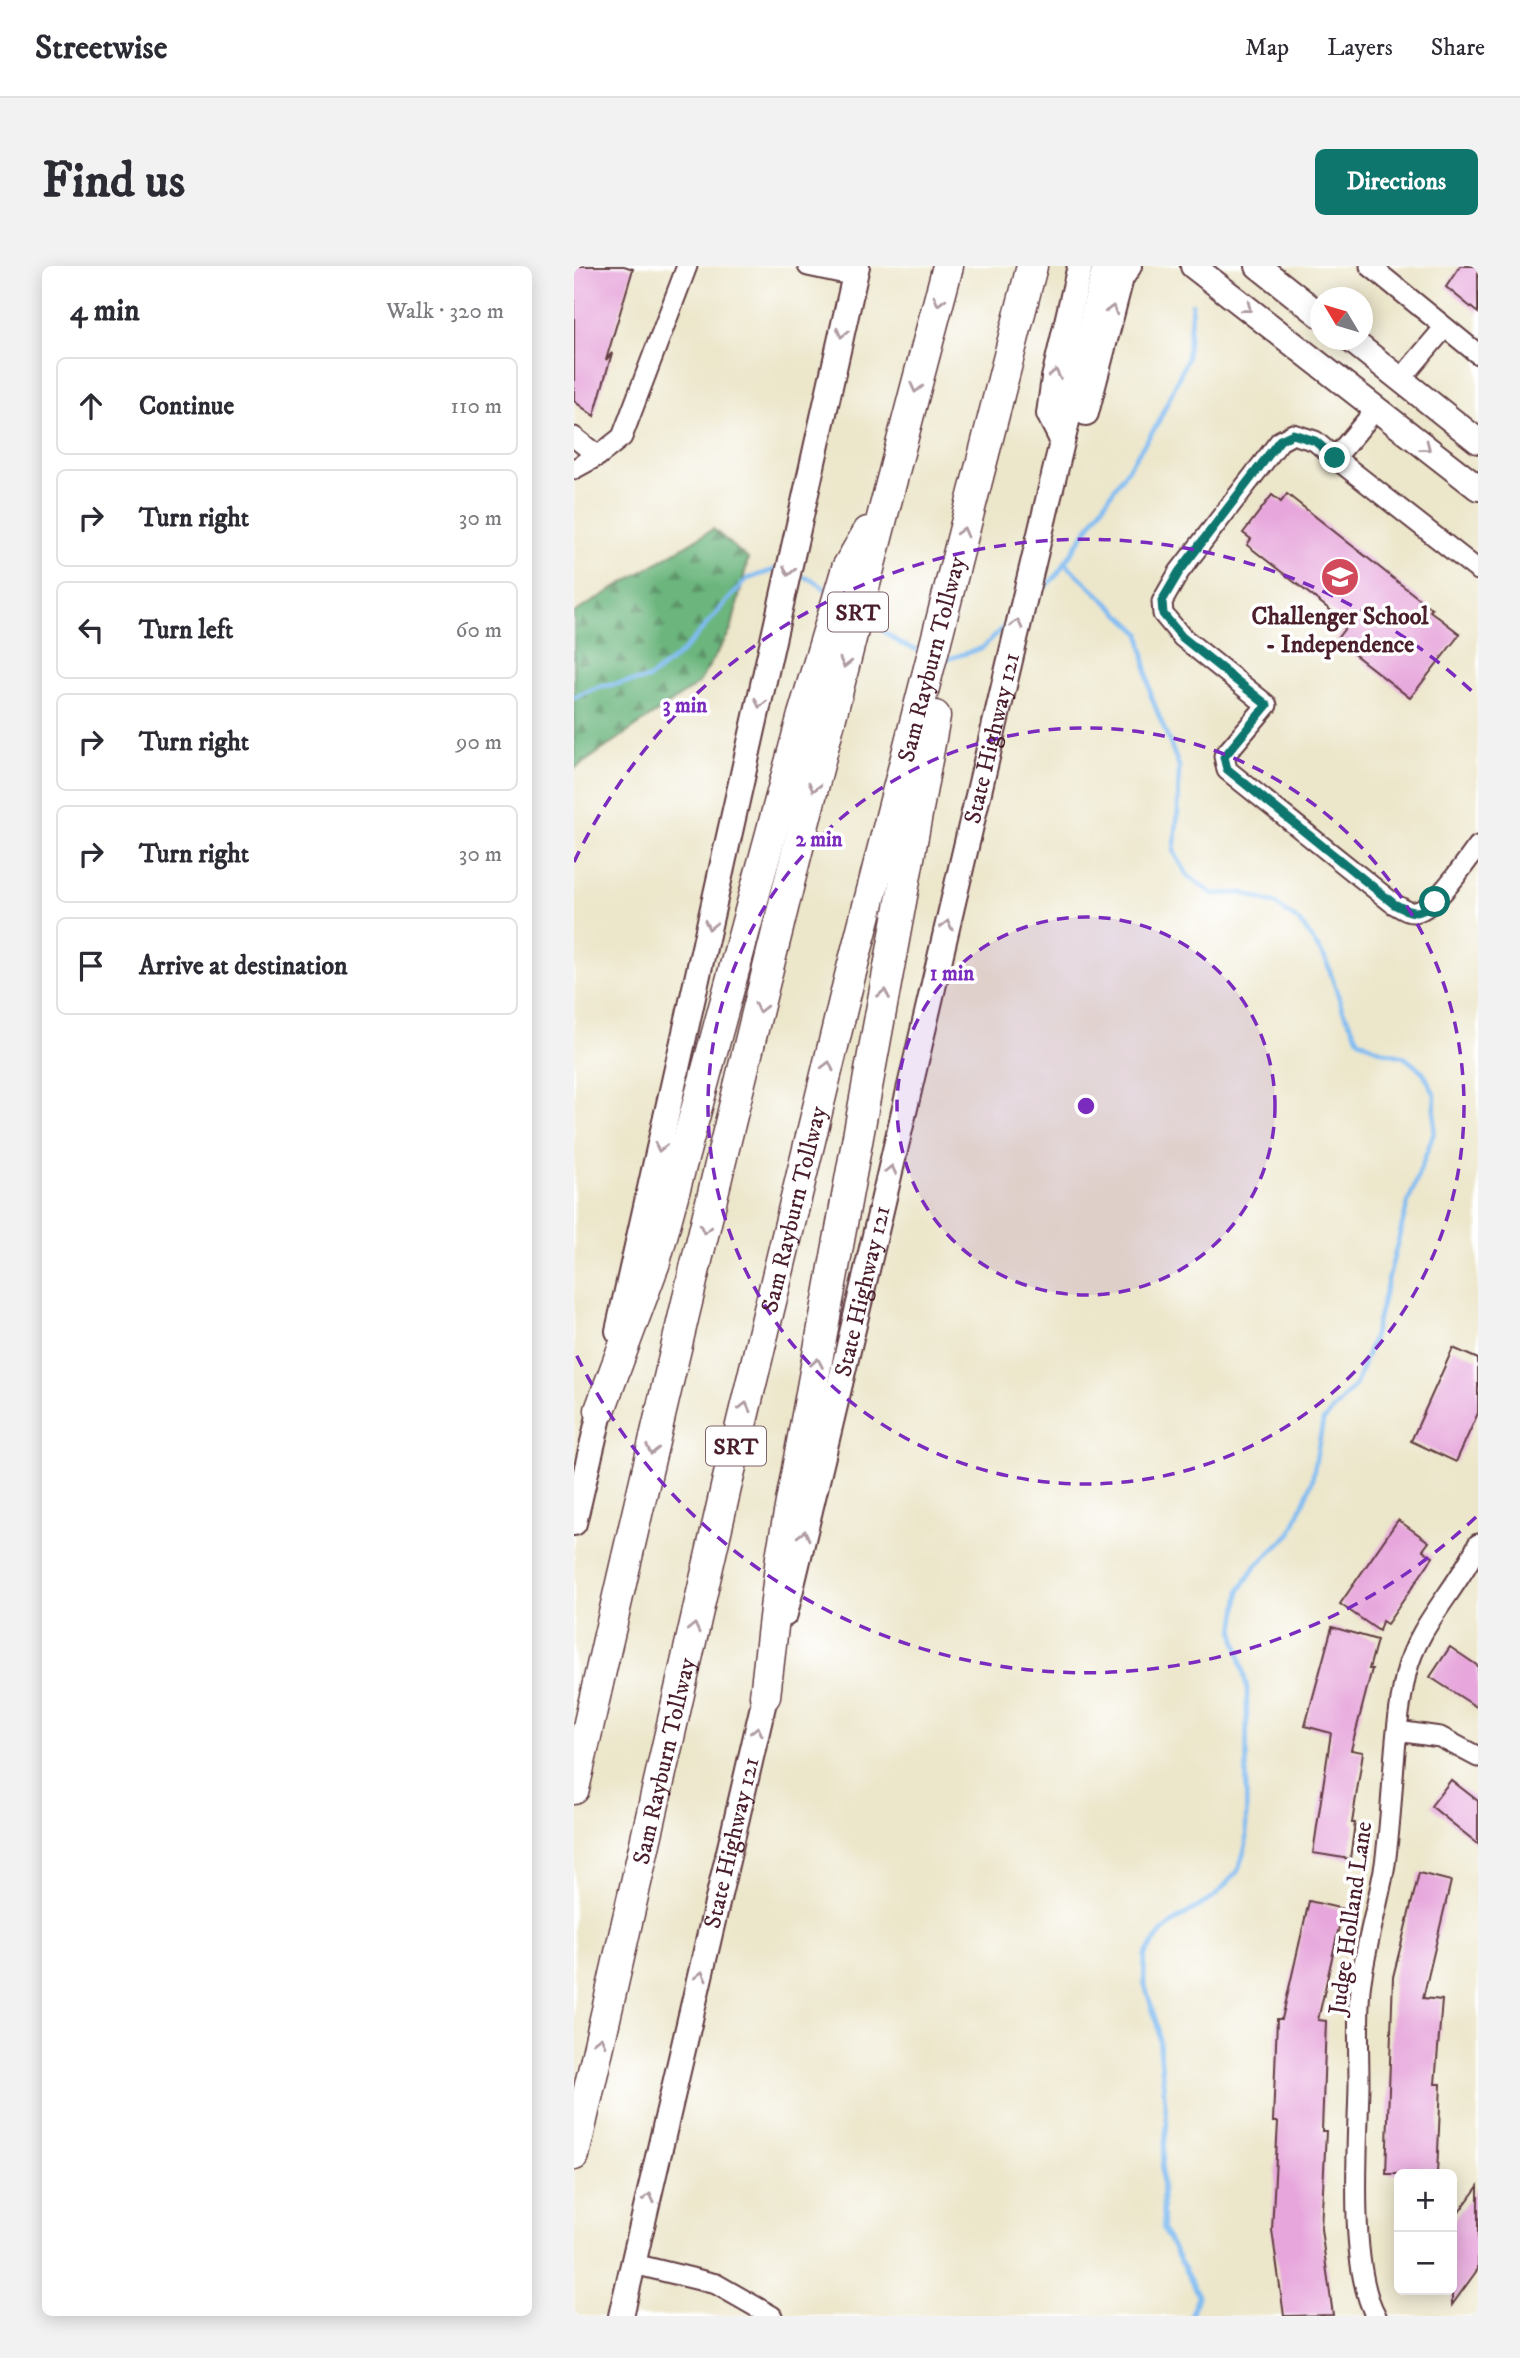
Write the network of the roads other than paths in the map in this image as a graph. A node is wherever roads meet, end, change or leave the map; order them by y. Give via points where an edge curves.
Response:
1 (687, 266) edge
2 (808, 266) edge
3 (948, 266) edge
4 (1080, 266) edge
5 (1105, 266) edge
6 (1129, 266) edge
7 (1193, 266) edge
8 (1258, 266) edge
9 (1370, 266) edge
10 (1031, 268) edge
11 (856, 271) edge
12 (1310, 306) edge
13 (1445, 327) junction
14 (1364, 350) edge
15 (1478, 354) edge
16 (1401, 379) junction
17 (1377, 408) junction
18 (574, 437) edge
19 (1061, 438) junction
20 (1478, 441) edge
21 (598, 456) junction
22 (1335, 458) junction
23 (574, 469) edge
24 (1478, 488) edge
25 (1478, 570) edge
26 (817, 718) junction
27 (920, 744) junction
28 (1478, 846) edge
29 (600, 1410) junction
30 (574, 1523) edge
31 (1478, 1544) edge
32 (765, 1696) junction
33 (1397, 1731) junction
34 (1478, 1757) edge
35 (574, 1789) edge
36 (574, 2155) edge
37 (634, 2264) junction
38 (621, 2316) edge
39 (772, 2316) edge
40 (1376, 2316) edge

1 - 21 street via 622,437
2 - 11 street
3 -> 26 highway, SRT via 886,502
19 -> 4 main road via 1049,414
5 - 19 main road, State Highway 121
19 -> 6 main road via 1085,415 1121,278
7 -> 17 main road
8 - 12 main road
9 - 13 street
27 -> 10 highway, Sam Rayburn Tollway via 943,667 939,622
11 -> 29 main road
13 - 15 street
13 - 16 street
14 - 16 main road
16 - 17 main road
16 - 20 main road
17 - 22 street
17 -> 24 main road
18 - 21 street
32 -> 19 main road, State Highway 121
21 - 23 street
22 - 25 street
22 - 28 street via 1315,441 1293,434 1280,440 1179,572 1162,601 1163,614 1182,637 1267,705 1224,757 1227,769 1394,904 1411,913 1425,910
26 - 29 highway via 655,1262
26 -> 35 highway, SRT
32 -> 27 highway via 781,1557
36 -> 27 highway, Sam Rayburn Tollway / SRT via 727,1483 851,971
29 - 30 main road
31 - 33 street, Judge Holland Lane via 1418,1641 1406,1672
37 -> 32 main road, State Highway 121
33 - 34 street via 1440,1737
33 - 40 street, Judge Holland Lane via 1385,1863 1360,1989 1357,2197 1361,2264
37 - 38 main road, State Highway 121
37 - 39 street via 716,2284

